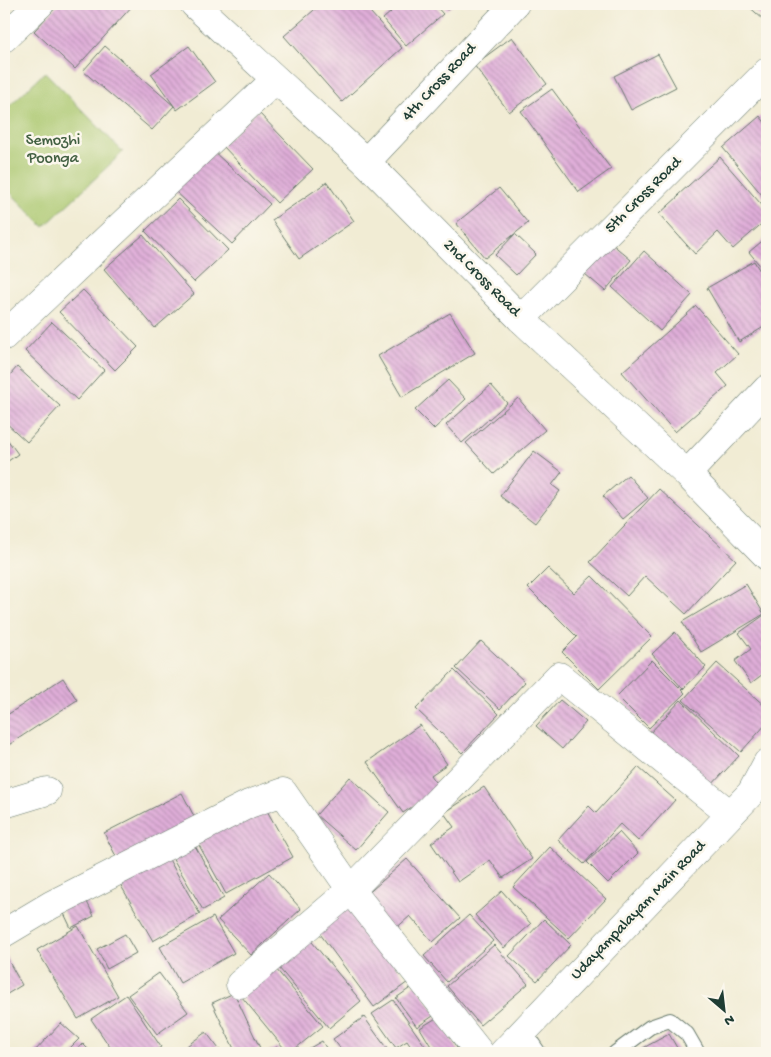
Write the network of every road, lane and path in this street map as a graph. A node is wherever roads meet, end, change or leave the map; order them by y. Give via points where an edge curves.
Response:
1 (40, 4) edge
2 (194, 4) edge
3 (515, 4) edge
4 (4, 38) edge
5 (767, 72) edge
6 (275, 80) junction
7 (366, 162) junction
8 (521, 319) junction
9 (4, 336) edge
10 (767, 389) edge
11 (687, 474) junction
12 (767, 556) edge
13 (767, 763) edge
14 (47, 791) dead end
15 (4, 804) edge
16 (730, 814) junction
17 (351, 890) junction
18 (4, 933) edge
19 (240, 984) dead end
20 (524, 1031) junction
21 (480, 1053) edge
22 (503, 1053) edge
23 (539, 1053) edge
24 (615, 1053) edge
25 (698, 1053) edge

1 - 4 street
2 - 6 street, 2nd Cross Road
3 - 7 street, 4th Cross Road
5 - 8 street, 5th Cross Road
6 - 7 street, 2nd Cross Road
6 - 9 street
7 - 8 street, 2nd Cross Road
8 - 11 street, 2nd Cross Road
10 - 11 street
11 - 12 street, 2nd Cross Road
13 - 16 street, Udayampalayam Main Road via 751,792
14 - 15 street
16 - 17 street via 559,676
16 - 20 street, Udayampalayam Main Road
17 - 18 street via 283,792 249,804
17 - 19 street
17 - 21 street
20 - 22 street, Udayampalayam Main Road
20 - 23 lane
24 - 25 lane via 650,1027 670,1020 687,1034

